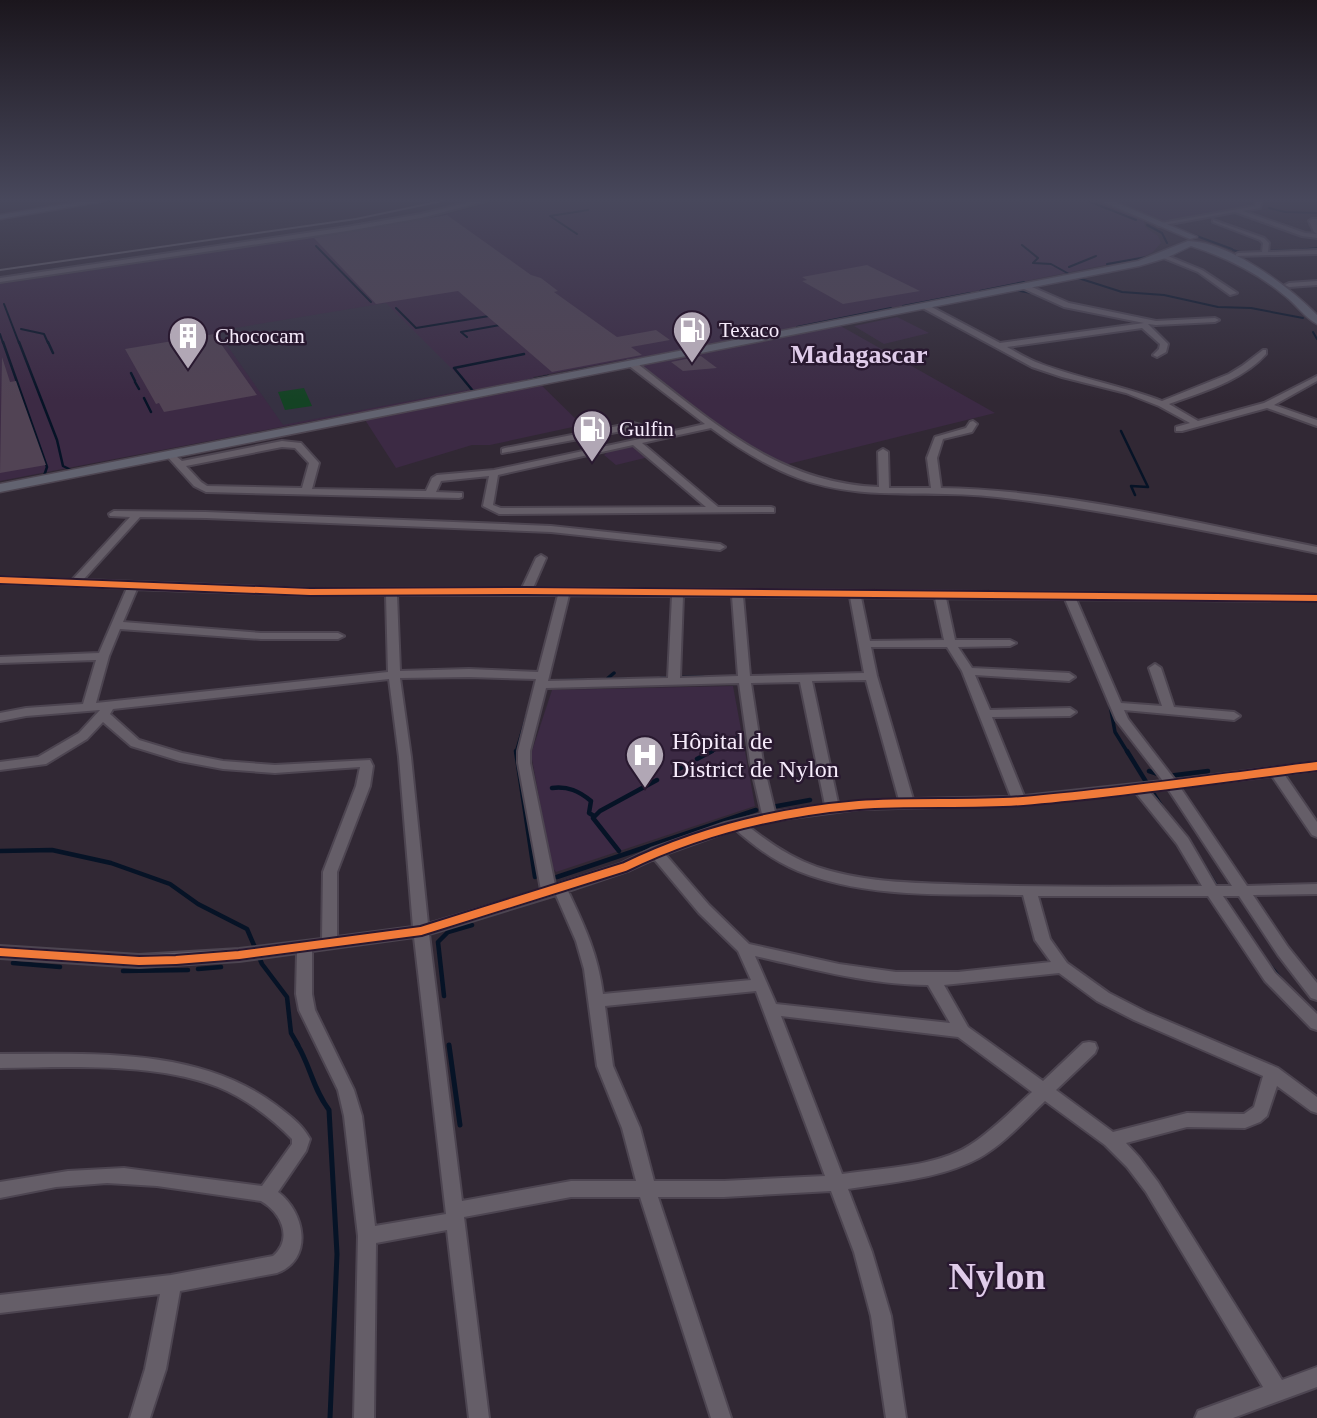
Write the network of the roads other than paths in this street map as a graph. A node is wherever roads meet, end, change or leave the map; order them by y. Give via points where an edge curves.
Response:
1 (87, 267) edge
2 (1111, 267) edge
3 (1192, 267) edge
4 (1254, 267) edge
5 (1258, 267) edge
6 (0, 280) edge
7 (1317, 284) edge
8 (1289, 285) junction
9 (1025, 286) junction
10 (1233, 293) dead end
11 (923, 306) junction
12 (1317, 309) edge
13 (1215, 320) dead end
14 (1317, 321) edge
15 (1156, 323) junction
16 (1144, 325) junction
17 (996, 346) junction
18 (1263, 352) dead end
19 (1157, 355) dead end
20 (631, 363) junction
21 (1317, 378) edge
22 (1162, 404) junction
23 (1267, 405) junction
24 (1317, 423) edge
25 (973, 424) dead end
26 (1197, 424) junction
27 (714, 425) junction
28 (1179, 429) dead end
29 (650, 439) junction
30 (635, 442) junction
31 (505, 451) dead end
32 (883, 452) dead end
33 (176, 459) junction
34 (494, 473) junction
35 (0, 488) edge
36 (884, 489) junction
37 (936, 489) junction
38 (306, 492) junction
39 (430, 494) junction
40 (459, 495) dead end
41 (715, 510) junction
42 (771, 510) dead end
43 (604, 511) junction
44 (114, 514) dead end
45 (137, 515) junction
46 (598, 532) junction
47 (720, 547) dead end
48 (1317, 550) edge
49 (541, 558) dead end
50 (0, 580) edge
51 (74, 584) junction
52 (134, 584) junction
53 (526, 591) junction
54 (391, 592) junction
55 (564, 592) junction
56 (678, 593) junction
57 (737, 593) junction
58 (855, 596) junction
59 (940, 596) junction
60 (1069, 596) junction
61 (1317, 598) edge
62 (116, 625) junction
63 (338, 636) dead end
64 (950, 643) junction
65 (1010, 643) dead end
66 (865, 644) junction
67 (103, 656) junction
68 (0, 660) edge
69 (1155, 668) dead end
70 (968, 671) junction
71 (394, 675) junction
72 (871, 676) junction
73 (1069, 677) dead end
74 (805, 678) junction
75 (542, 680) junction
76 (743, 681) junction
77 (674, 682) junction
78 (1115, 706) junction
79 (88, 709) junction
80 (1169, 710) junction
81 (106, 711) junction
82 (1070, 712) dead end
83 (984, 713) junction
84 (1234, 716) dead end
85 (0, 718) edge
86 (0, 766) edge
87 (1317, 766) edge
88 (1276, 772) junction
89 (1171, 783) junction
90 (1145, 787) junction
91 (1018, 801) junction
92 (907, 803) junction
93 (832, 807) junction
94 (769, 817) junction
95 (737, 824) junction
96 (1317, 832) edge
97 (656, 852) junction
98 (1317, 889) edge
99 (1217, 890) junction
100 (555, 891) junction
101 (1029, 891) junction
102 (1241, 891) junction
103 (421, 931) junction
104 (330, 943) junction
105 (300, 948) junction
106 (744, 948) junction
107 (0, 953) edge
108 (1062, 967) junction
109 (933, 979) junction
110 (761, 985) junction
111 (1317, 993) edge
112 (596, 1001) junction
113 (769, 1009) junction
114 (1317, 1024) edge
115 (962, 1031) junction
116 (1089, 1048) dead end
117 (0, 1061) edge
118 (1272, 1073) junction
119 (1045, 1090) junction
120 (1317, 1106) edge
121 (1111, 1140) junction
122 (835, 1183) junction
123 (0, 1190) edge
124 (647, 1190) junction
125 (265, 1195) junction
126 (454, 1216) junction
127 (367, 1236) junction
128 (171, 1284) junction
129 (0, 1304) edge
130 (1317, 1377) edge
131 (1277, 1391) junction
132 (140, 1418) edge
133 (364, 1418) edge
134 (479, 1418) edge
135 (720, 1418) edge
136 (896, 1418) edge
137 (1205, 1418) edge

1 - 6 street
2 - 9 main road
3 - 10 street
4 - 14 main road
5 - 8 main road
7 - 8 street
8 - 12 main road
9 - 11 main road
9 - 15 street via 1067,305
11 - 17 street
11 - 20 main road
13 - 15 street
15 - 16 street
16 - 17 street
16 - 19 street via 1164,344
17 - 22 street via 1049,371
18 - 22 street via 1227,378
20 - 27 street
20 - 33 main road
21 - 23 street
22 - 26 street
23 - 24 street
23 - 26 street
25 - 37 street via 969,430 939,437 932,454
26 - 28 street
27 - 29 street
27 - 36 street via 789,471 840,486
29 - 30 street
29 - 31 street via 633,426
30 - 34 street
30 - 41 street
32 - 36 street
33 - 35 main road
33 - 38 street via 200,488
33 - 38 street via 298,445 314,463
34 - 39 street via 436,478
34 - 43 street via 488,506 493,510
36 - 37 street
37 - 48 street via 1039,499
38 - 39 street
39 - 40 street
41 - 42 street
41 - 43 street
43 - 46 street
44 - 45 street
45 - 46 street via 206,514
45 - 51 street
46 - 47 street
49 - 53 street
50 - 51 street
51 - 52 street
52 - 54 street
52 - 62 street
53 - 54 street
53 - 55 street
54 - 71 street
55 - 56 street
55 - 75 street
56 - 57 street
56 - 77 street
57 - 58 street
57 - 76 street
58 - 59 street
58 - 66 street
59 - 60 street
59 - 64 street
60 - 61 street
60 - 78 street
62 - 63 street via 261,636
62 - 67 street
64 - 65 street
64 - 66 street
64 - 70 street
66 - 72 street
67 - 68 street
67 - 79 street
69 - 80 street
70 - 73 street
70 - 83 street
71 - 75 street via 469,673
71 - 81 street
71 - 103 street
72 - 74 street
72 - 92 street
74 - 76 street
74 - 93 street
75 - 77 street
75 - 100 street via 524,764
76 - 77 street
76 - 94 street via 755,764
78 - 80 street
78 - 89 street
79 - 81 street
79 - 85 street
80 - 84 street
81 - 86 street via 83,736 41,761
81 - 104 street via 135,743 180,757 275,769 367,765 330,872
82 - 83 street
83 - 91 street
87 - 88 street
88 - 89 street
88 - 96 street
89 - 90 street
89 - 102 street
90 - 91 street
90 - 99 street
91 - 92 street
92 - 93 street
93 - 94 street
94 - 95 street
95 - 97 street
95 - 101 street via 780,858 815,872 935,888
97 - 100 street
97 - 106 street
98 - 102 street
99 - 101 street
99 - 102 street
99 - 114 street via 1270,977
100 - 103 street
100 - 112 street via 584,941
101 - 108 street via 1043,940
102 - 111 street
103 - 104 street
103 - 126 street
104 - 105 street
105 - 107 street via 139,961
105 - 127 street via 307,1010 346,1090 353,1116
106 - 109 street via 862,974
106 - 110 street
108 - 109 street
108 - 118 street via 1102,997
109 - 115 street
110 - 112 street
110 - 113 street
112 - 124 street via 606,1066 631,1128
113 - 115 street
113 - 122 street
115 - 119 street
116 - 119 street
117 - 125 street via 172,1068 222,1082 263,1104 302,1139
118 - 120 street
118 - 121 street via 1261,1111 1245,1121 1187,1120
119 - 121 street
119 - 122 street via 1001,1132 956,1160
121 - 131 street via 1152,1187
122 - 124 street
122 - 136 street via 863,1252 881,1316
123 - 125 street via 92,1176 135,1176
124 - 126 street via 571,1189
124 - 135 street
125 - 128 street via 280,1204 289,1217 293,1232 285,1259
126 - 127 street
126 - 134 street
127 - 133 street
128 - 129 street
128 - 132 street via 156,1367
130 - 131 street
131 - 137 street

